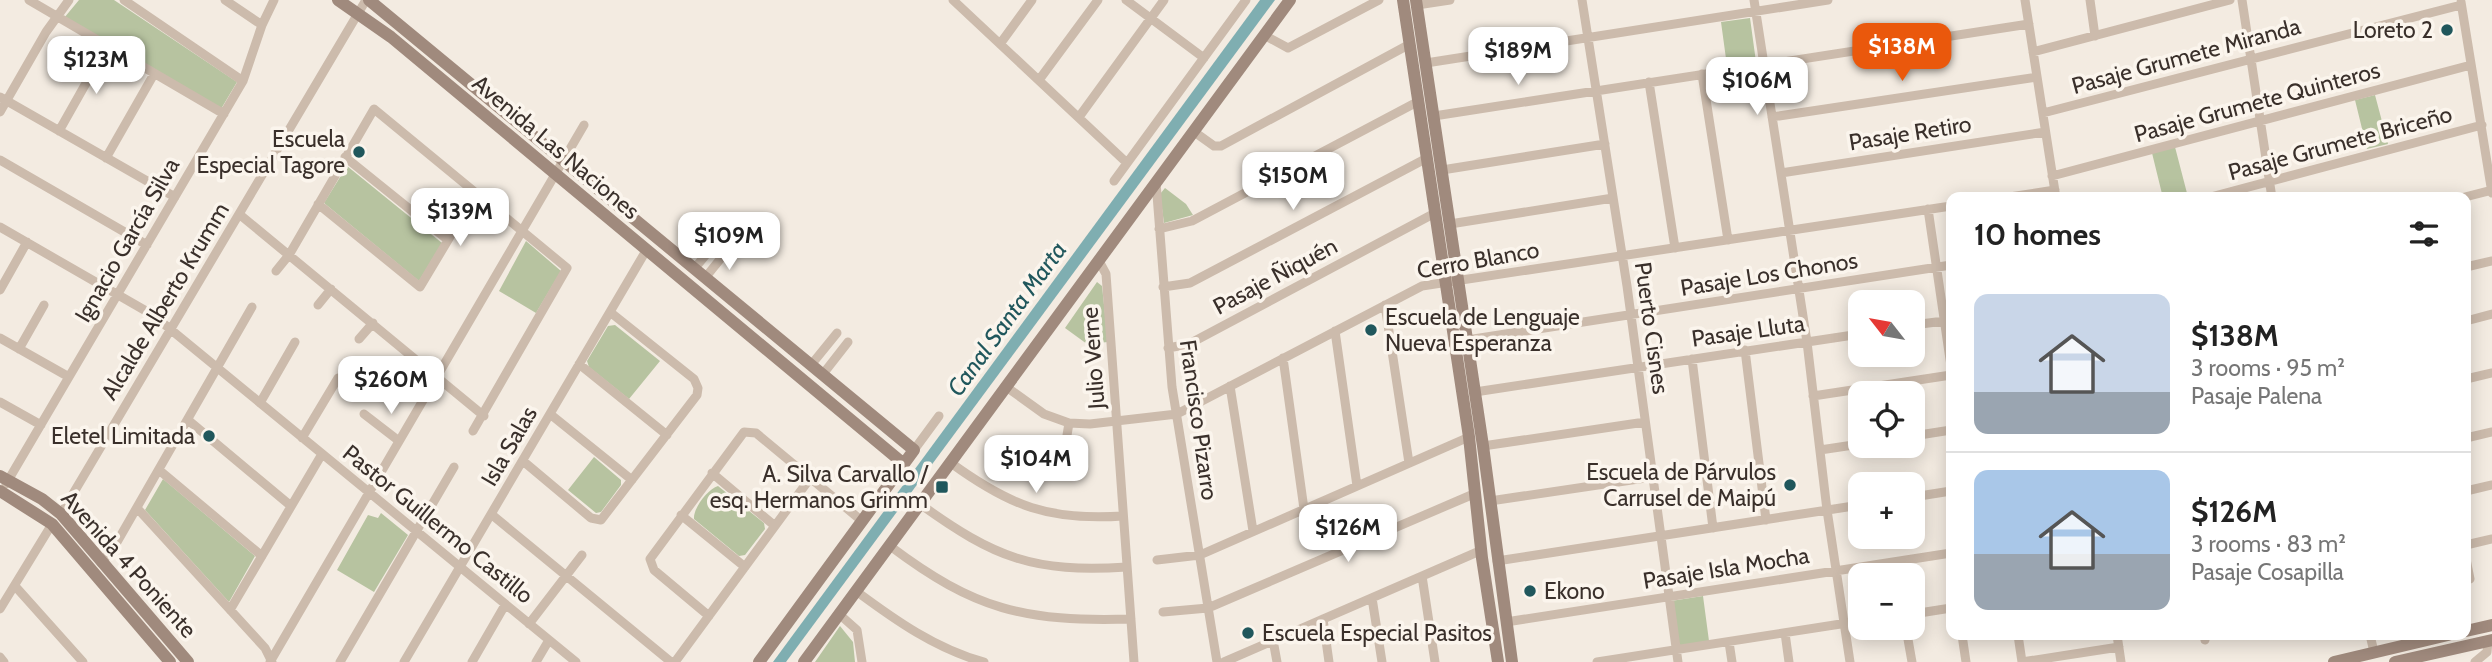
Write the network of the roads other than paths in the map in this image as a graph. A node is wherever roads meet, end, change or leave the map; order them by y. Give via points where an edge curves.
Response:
1 (29, 0) edge
2 (69, 0) edge
3 (124, 0) edge
4 (225, 0) edge
5 (274, 0) edge
6 (338, 0) edge
7 (368, 0) edge
8 (1032, 0) edge
9 (1098, 0) edge
10 (1126, 0) edge
11 (1164, 0) edge
12 (1246, 0) edge
13 (1290, 0) edge
14 (1380, 0) edge
15 (1403, 0) edge
16 (1450, 0) edge
17 (1582, 0) edge
18 (1754, 0) edge
19 (1828, 0) edge
20 (2025, 0) edge
21 (2090, 0) edge
22 (2230, 0) edge
23 (2242, 0) edge
24 (960, 2) edge
25 (2461, 2) edge
26 (1417, 3) edge
27 (1756, 11) junction
28 (359, 13) junction
29 (56, 15) junction
30 (1151, 18) junction
31 (2029, 24) junction
32 (262, 25) junction
33 (1264, 35) junction
34 (2095, 36) junction
35 (1588, 37) junction
36 (1000, 44) junction
37 (1410, 44) junction
38 (107, 46) junction
39 (2033, 52) junction
40 (1204, 58) junction
41 (2252, 60) junction
42 (1426, 62) junction
43 (1764, 64) junction
44 (2472, 65) junction
45 (154, 74) junction
46 (1702, 74) junction
47 (2037, 77) junction
48 (1039, 80) junction
49 (243, 81) junction
50 (1649, 82) junction
51 (1596, 90) junction
52 (3, 99) edge
53 (1419, 101) junction
54 (0, 113) edge
55 (2043, 113) junction
56 (224, 114) junction
57 (1434, 116) junction
58 (1079, 117) junction
59 (1772, 117) junction
60 (2260, 120) junction
61 (584, 125) dead end
62 (2482, 125) junction
63 (59, 131) junction
64 (1193, 131) junction
65 (2046, 132) junction
66 (1605, 144) junction
67 (345, 157) junction
68 (106, 158) junction
69 (1427, 158) junction
70 (0, 160) edge
71 (564, 160) junction
72 (1127, 163) junction
73 (1442, 170) junction
74 (1781, 173) junction
75 (556, 174) junction
76 (2052, 176) junction
77 (1114, 181) dead end
78 (2269, 181) junction
79 (1156, 182) junction
80 (2492, 191) edge
81 (2055, 192) edge
82 (2229, 192) edge
83 (2271, 192) edge
84 (475, 195) junction
85 (2471, 196) edge
86 (175, 197) junction
87 (1613, 198) junction
88 (318, 204) junction
89 (1946, 207) edge
90 (1928, 209) junction
91 (1436, 213) junction
92 (239, 214) junction
93 (1450, 224) junction
94 (0, 227) edge
95 (1159, 229) junction
96 (1790, 230) junction
97 (522, 232) junction
98 (719, 239) dead end
99 (448, 240) junction
100 (1728, 240) junction
101 (27, 242) junction
102 (148, 245) junction
103 (730, 247) dead end
104 (1675, 248) junction
105 (647, 249) junction
106 (289, 255) junction
107 (1622, 256) junction
108 (1099, 261) junction
109 (2492, 261) edge
110 (1946, 266) edge
111 (2471, 266) edge
112 (1936, 267) junction
113 (694, 269) junction
114 (276, 271) dead end
115 (705, 278) junction
116 (1459, 281) junction
117 (1445, 282) junction
118 (1163, 287) junction
119 (1799, 288) junction
120 (331, 289) junction
121 (0, 290) edge
122 (118, 294) junction
123 (1385, 304) junction
124 (44, 305) dead end
125 (318, 305) dead end
126 (252, 307) dead end
127 (610, 312) junction
128 (1631, 314) junction
129 (2492, 314) edge
130 (2471, 320) edge
131 (1944, 321) junction
132 (373, 323) junction
133 (1925, 324) edge
134 (171, 330) junction
135 (1335, 331) junction
136 (837, 333) dead end
137 (1946, 334) edge
138 (1848, 336) edge
139 (0, 338) edge
140 (359, 340) dead end
141 (1467, 340) junction
142 (295, 342) dead end
143 (848, 342) dead end
144 (1807, 342) junction
145 (1168, 348) junction
146 (19, 349) junction
147 (1745, 350) junction
148 (1283, 358) junction
149 (1692, 359) junction
150 (579, 364) junction
151 (811, 365) junction
152 (1638, 367) junction
153 (218, 368) junction
154 (2492, 373) edge
155 (822, 374) junction
156 (438, 376) junction
157 (1946, 376) edge
158 (69, 377) junction
159 (338, 378) dead end
160 (2471, 378) edge
161 (1005, 386) junction
162 (1230, 386) junction
163 (1475, 392) junction
164 (1813, 396) junction
165 (0, 402) edge
166 (260, 402) junction
167 (364, 414) dead end
168 (550, 414) junction
169 (1177, 414) junction
170 (484, 416) junction
171 (939, 416) dead end
172 (188, 420) junction
173 (1117, 421) junction
174 (1645, 422) junction
175 (1069, 423) junction
176 (41, 425) junction
177 (473, 431) dead end
178 (1946, 431) edge
179 (2492, 432) edge
180 (1925, 434) edge
181 (667, 435) junction
182 (1469, 437) junction
183 (2471, 437) edge
184 (302, 438) junction
185 (399, 441) junction
186 (1483, 446) junction
187 (1848, 446) edge
188 (914, 450) junction
189 (1820, 450) junction
190 (1025, 452) dead end
191 (322, 454) junction
192 (523, 461) junction
193 (951, 463) junction
194 (1409, 463) junction
195 (904, 464) junction
196 (1062, 466) junction
197 (454, 467) dead end
198 (1078, 468) dead end
199 (159, 470) junction
200 (712, 473) junction
201 (811, 477) junction
202 (1652, 477) junction
203 (632, 480) junction
204 (2492, 485) edge
205 (1357, 486) junction
206 (2, 487) edge
207 (2471, 490) edge
208 (1946, 492) edge
209 (369, 493) junction
210 (1476, 493) junction
211 (1925, 495) edge
212 (1490, 501) junction
213 (920, 504) junction
214 (291, 506) junction
215 (1848, 507) edge
216 (137, 508) junction
217 (1304, 509) junction
218 (1827, 510) junction
219 (491, 514) junction
220 (681, 515) junction
221 (1123, 516) junction
222 (57, 519) junction
223 (1766, 520) junction
224 (862, 521) junction
225 (775, 526) junction
226 (1713, 528) junction
227 (416, 531) junction
228 (1253, 531) junction
229 (1659, 536) junction
230 (2492, 539) edge
231 (2471, 544) edge
232 (890, 546) junction
233 (1482, 550) junction
234 (1946, 553) edge
235 (582, 555) dead end
236 (1199, 555) junction
237 (262, 556) junction
238 (1157, 560) dead end
239 (1497, 561) junction
240 (101, 563) junction
241 (745, 567) junction
242 (1127, 567) junction
243 (460, 568) junction
244 (1836, 570) junction
245 (566, 576) junction
246 (1422, 576) junction
247 (15, 586) junction
248 (856, 592) junction
249 (1668, 597) junction
250 (1372, 598) junction
251 (505, 605) junction
252 (1208, 608) junction
253 (0, 609) edge
254 (1946, 609) edge
255 (230, 610) junction
256 (1163, 611) dead end
257 (1925, 612) edge
258 (839, 614) junction
259 (709, 616) junction
260 (1130, 619) junction
261 (1322, 619) junction
262 (1506, 622) junction
263 (1848, 623) edge
264 (529, 624) junction
265 (1844, 624) junction
266 (2492, 625) edge
267 (2471, 630) edge
268 (1785, 633) junction
269 (549, 640) junction
270 (1273, 640) junction
271 (1908, 640) edge
272 (1963, 640) edge
273 (2019, 640) edge
274 (2118, 640) edge
275 (2371, 640) edge
276 (2426, 640) edge
277 (2490, 641) edge
278 (1729, 642) junction
279 (2119, 647) junction
280 (1676, 650) junction
281 (2374, 652) junction
282 (0, 657) edge
283 (1623, 660) edge
284 (271, 661) edge
285 (406, 661) edge
286 (4, 662) edge
287 (82, 662) edge
288 (170, 662) edge
289 (188, 662) edge
290 (340, 662) edge
291 (472, 662) edge
292 (536, 662) edge
293 (576, 662) edge
294 (673, 662) edge
295 (759, 662) edge
296 (804, 662) edge
297 (862, 662) edge
298 (984, 662) edge
299 (1134, 662) edge
300 (1217, 662) edge
301 (1224, 662) edge
302 (1277, 662) edge
303 (1329, 662) edge
304 (1382, 662) edge
305 (1435, 662) edge
306 (1499, 662) edge
307 (1512, 662) edge
308 (1597, 662) edge
309 (1678, 662) edge
310 (1732, 662) edge
311 (1789, 662) edge
312 (1850, 662) edge
313 (1912, 662) edge
314 (1966, 662) edge
315 (2022, 662) edge
316 (2121, 662) edge
317 (2334, 662) edge
318 (2395, 662) edge
319 (2475, 662) edge

1 - 29 street
2 - 29 street
3 - 49 street
4 - 32 street
5 - 32 street, Ignacio García Silva
6 - 28 street, Avenida Las Naciones
7 - 28 street, Alcalde Alberto Krumm
7 - 71 street, Avenida Las Naciones
8 - 36 street
9 - 48 street
10 - 30 street
11 - 30 street
12 - 40 street
13 - 33 street
14 - 33 street via 1288,48
15 - 37 street
16 - 26 street
17 - 35 street, Puerto Cisnes
18 - 27 street
19 - 27 street
20 - 31 street
21 - 34 street
22 - 34 street
23 - 41 street
24 - 36 street
25 - 41 street, Pasaje Grumete Miranda
25 - 44 street
26 - 42 street
27 - 35 street
27 - 43 street
28 - 75 street, Avenida Las Naciones
28 - 92 street, Alcalde Alberto Krumm
29 - 38 street
29 - 52 street
30 - 40 street
30 - 58 street
31 - 39 street
31 - 43 street
32 - 49 street, Ignacio García Silva
33 - 64 street
34 - 39 street
35 - 42 street
35 - 51 street, Puerto Cisnes
36 - 48 street
37 - 53 street
37 - 64 street via 1221,146
38 - 45 street
38 - 63 street
39 - 47 street
40 - 72 street
41 - 55 street, Pasaje Grumete Miranda
41 - 60 street
42 - 57 street
43 - 46 street
43 - 59 street
44 - 60 street, Pasaje Grumete Quinteros
44 - 62 street
45 - 56 street
45 - 68 street
46 - 50 street
46 - 100 street
47 - 55 street
47 - 59 street
48 - 58 street
49 - 56 street, Ignacio García Silva
50 - 51 street
50 - 104 street
51 - 57 street
51 - 66 street, Puerto Cisnes
52 - 54 street
52 - 63 street
53 - 69 street
53 - 95 street via 1192,221
55 - 65 street
56 - 86 street, Ignacio García Silva
57 - 73 street
58 - 72 street
59 - 74 street
60 - 76 street, Pasaje Grumete Quinteros
60 - 78 street
61 - 71 street
62 - 78 street, Pasaje Grumete Briceño
62 - 80 street
63 - 68 street
64 - 79 street
65 - 74 street, Pasaje Retiro
65 - 76 street
66 - 73 street
66 - 87 street, Puerto Cisnes
67 - 84 street via 373,109
67 - 88 street
67 - 99 street
68 - 86 street
69 - 91 street
69 - 118 street via 1190,283
70 - 102 street
71 - 75 street
71 - 113 street, Avenida Las Naciones
72 - 77 street
73 - 93 street
74 - 96 street
75 - 97 street
75 - 105 street, Avenida Las Naciones
76 - 81 street
78 - 82 street, Pasaje Grumete Briceño
78 - 83 street
79 - 95 street, Francisco Pizarro
79 - 108 street
80 - 85 street
84 - 97 street
84 - 99 street
86 - 102 street, Ignacio García Silva
87 - 93 street
87 - 107 street, Puerto Cisnes
88 - 99 street via 420,287
88 - 106 street
89 - 90 street, Cerro Blanco
90 - 96 street, Cerro Blanco
90 - 112 street
91 - 117 street
91 - 145 street, Pasaje Ñiquén via 1189,344
92 - 106 street
92 - 134 street, Alcalde Alberto Krumm
93 - 116 street
94 - 101 street, Pastor Guillermo Castillo
95 - 118 street, Francisco Pizarro
96 - 100 street, Cerro Blanco
96 - 119 street
97 - 156 street
97 - 170 street via 567,268
98 - 113 street
100 - 104 street, Cerro Blanco
101 - 121 street
101 - 122 street, Pastor Guillermo Castillo
102 - 122 street, Ignacio García Silva
103 - 115 street
104 - 107 street, Cerro Blanco
105 - 127 street, Isla Salas
105 - 195 street, Avenida Las Naciones
106 - 114 street
106 - 120 street
107 - 116 street, Cerro Blanco
107 - 128 street, Puerto Cisnes
108 - 161 street
108 - 173 street, Julio Verne via 1106,274
109 - 111 street
110 - 112 street, Pasaje Los Chonos
112 - 119 street, Pasaje Los Chonos
112 - 131 street
113 - 115 street, Avenida Las Naciones
115 - 151 street, Avenida Las Naciones
116 - 117 street, Cerro Blanco
116 - 141 street
117 - 123 street, Cerro Blanco via 1419,287
117 - 182 street
118 - 145 street, Francisco Pizarro
119 - 128 street, Pasaje Los Chonos
119 - 144 street
120 - 125 street
120 - 132 street
122 - 134 street, Pastor Guillermo Castillo
122 - 158 street, Ignacio García Silva
123 - 135 street, Cerro Blanco
123 - 194 street
124 - 146 street
126 - 153 street
127 - 150 street, Isla Salas
127 - 181 street via 698,384 697,395
128 - 141 street, Pasaje Los Chonos
128 - 152 street, Puerto Cisnes
129 - 130 street
131 - 133 street
131 - 137 street
132 - 140 street
132 - 156 street
134 - 153 street, Pastor Guillermo Castillo
134 - 222 street, Alcalde Alberto Krumm
135 - 148 street, Cerro Blanco
135 - 205 street
136 - 151 street
138 - 144 street, Pasaje Lluta
139 - 146 street
141 - 163 street
142 - 166 street
143 - 155 street
144 - 147 street, Pasaje Lluta
144 - 164 street
145 - 169 street, Francisco Pizarro
146 - 158 street
147 - 149 street, Pasaje Lluta
147 - 223 street
148 - 162 street, Cerro Blanco
148 - 217 street
149 - 152 street, Pasaje Lluta
149 - 226 street
150 - 168 street, Isla Salas
150 - 181 street
151 - 155 street, Avenida Las Naciones
152 - 163 street, Pasaje Lluta
152 - 174 street, Puerto Cisnes
153 - 166 street, Pastor Guillermo Castillo
153 - 172 street
154 - 160 street
155 - 188 street, Avenida Las Naciones
156 - 170 street
156 - 185 street
157 - 164 street
158 - 176 street, Ignacio García Silva
159 - 184 street
161 - 175 street, Cerro Blanco via 1044,414
161 - 193 street
162 - 169 street, Cerro Blanco
162 - 228 street
163 - 186 street
164 - 189 street
165 - 176 street
166 - 184 street, Pastor Guillermo Castillo
167 - 185 street
168 - 192 street, Isla Salas
168 - 203 street
169 - 173 street, Cerro Blanco
169 - 236 street, Francisco Pizarro
170 - 177 street
171 - 188 street
172 - 199 street
172 - 214 street
173 - 175 street, Cerro Blanco
173 - 221 street, Julio Verne
174 - 186 street
174 - 202 street, Puerto Cisnes
175 - 196 street
176 - 206 street, Ignacio García Silva
178 - 180 street
179 - 183 street
181 - 203 street
182 - 194 street
182 - 210 street
184 - 191 street, Pastor Guillermo Castillo
185 - 209 street
186 - 212 street
187 - 189 street
188 - 195 street
189 - 218 street
190 - 196 street
191 - 209 street, Pastor Guillermo Castillo
191 - 214 street
192 - 203 street via 596,520 605,517
192 - 219 street, Isla Salas
193 - 213 street
193 - 221 street via 994,493 1036,511 1080,518
194 - 205 street
195 - 224 street
196 - 198 street
197 - 227 street
199 - 216 street
199 - 237 street
200 - 201 street via 740,436 750,431
200 - 220 street
200 - 225 street
201 - 224 street
201 - 225 street
202 - 212 street
202 - 229 street, Puerto Cisnes
204 - 207 street
205 - 217 street
206 - 222 street, Avenida 4 Poniente via 42,499
208 - 211 street
209 - 227 street, Pastor Guillermo Castillo
209 - 284 street
210 - 233 street
210 - 252 street
212 - 239 street
213 - 232 street
213 - 242 street via 981,545 1022,561 1068,569
214 - 237 street
215 - 218 street
216 - 240 street
216 - 255 street
217 - 228 street
218 - 223 street
218 - 244 street
219 - 243 street, Isla Salas
219 - 245 street
220 - 241 street
220 - 259 street via 652,554 650,565
221 - 242 street, Julio Verne
222 - 240 street, Avenida 4 Poniente
222 - 247 street, Alcalde Alberto Krumm
222 - 288 street, Avenida 4 Poniente
223 - 226 street
224 - 295 street
225 - 241 street
226 - 229 street
227 - 243 street, Pastor Guillermo Castillo
227 - 290 street
228 - 236 street
229 - 239 street
229 - 249 street, Puerto Cisnes
230 - 231 street
232 - 248 street
232 - 260 street via 943,583 994,607 1047,619
233 - 246 street
233 - 306 street
234 - 244 street, Pasaje Isla Mocha
235 - 245 street
236 - 238 street
236 - 252 street, Francisco Pizarro
237 - 255 street
239 - 262 street
240 - 289 street, Avenida 4 Poniente
241 - 259 street
242 - 260 street, Julio Verne
243 - 251 street, Pastor Guillermo Castillo
243 - 285 street, Isla Salas
244 - 249 street, Pasaje Isla Mocha
244 - 265 street
245 - 264 street
245 - 294 street
246 - 250 street
246 - 305 street
247 - 253 street, Alcalde Alberto Krumm
247 - 287 street
248 - 258 street
248 - 298 street via 934,642
249 - 262 street, Pasaje Isla Mocha
249 - 280 street, Puerto Cisnes
250 - 261 street
250 - 304 street
251 - 264 street, Pastor Guillermo Castillo
251 - 291 street
252 - 256 street
252 - 300 street, Francisco Pizarro
254 - 257 street
255 - 284 street
258 - 296 street
258 - 297 street via 857,631
259 - 294 street
260 - 299 street, Julio Verne
261 - 270 street
261 - 303 street
262 - 307 street
263 - 265 street
264 - 269 street, Pastor Guillermo Castillo
265 - 268 street
265 - 312 street
266 - 267 street
268 - 278 street
268 - 311 street
269 - 292 street
269 - 293 street, Pastor Guillermo Castillo
270 - 301 street
270 - 302 street
271 - 313 street
272 - 314 street
273 - 315 street
274 - 279 street
275 - 281 street
276 - 281 street
277 - 318 street
277 - 319 street via 2487,652
278 - 280 street
278 - 310 street
279 - 315 street
279 - 316 street
280 - 283 street
280 - 309 street, Puerto Cisnes
281 - 317 street
282 - 286 street
283 - 308 street

